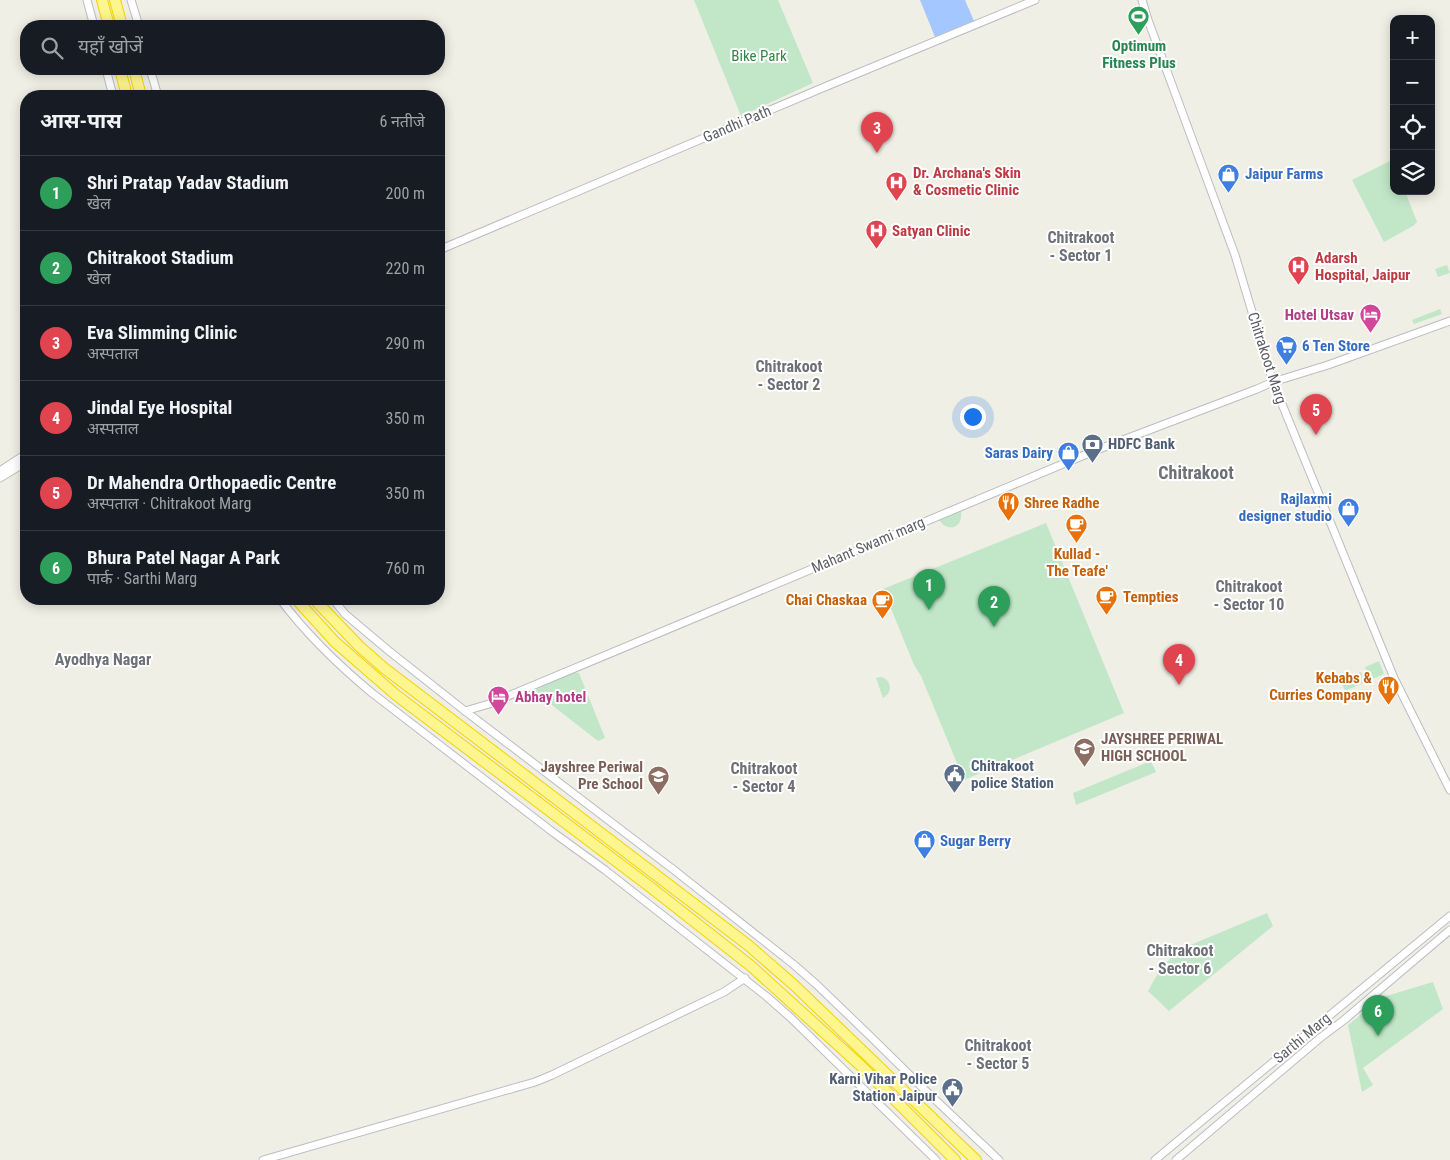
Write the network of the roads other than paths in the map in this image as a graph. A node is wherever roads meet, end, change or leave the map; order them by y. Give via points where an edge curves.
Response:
1 (87, 0) edge
2 (102, 0) edge
3 (115, 0) edge
4 (131, 0) edge
5 (1035, 0) edge
6 (1142, 0) edge
7 (92, 20) edge
8 (107, 20) edge
9 (120, 20) edge
10 (136, 20) edge
11 (108, 75) edge
12 (122, 75) edge
13 (136, 75) edge
14 (152, 75) edge
15 (111, 90) edge
16 (126, 90) edge
17 (139, 90) edge
18 (156, 90) edge
19 (445, 247) edge
20 (1450, 321) edge
21 (1272, 382) junction
22 (20, 458) edge
23 (20, 466) edge
24 (0, 470) edge
25 (0, 478) edge
26 (285, 605) edge
27 (301, 605) edge
28 (320, 605) edge
29 (338, 605) edge
30 (465, 712) junction
31 (1450, 790) edge
32 (1450, 916) edge
33 (1450, 930) edge
34 (745, 978) junction
35 (263, 1160) edge
36 (936, 1160) edge
37 (955, 1160) edge
38 (976, 1160) edge
39 (999, 1160) edge
40 (1155, 1160) edge
41 (1176, 1160) edge

1 - 7 street
2 - 8 highway
3 - 9 highway
4 - 10 street
5 - 19 street, Gandhi Path
6 - 21 street, Chitrakoot Marg via 1234,256
11 - 15 street
12 - 16 highway
13 - 17 highway
14 - 18 street
20 - 21 street
21 - 30 street, Mahant Swami marg via 1094,451
21 - 31 street, Chitrakoot Marg via 1394,678
22 - 24 street
23 - 25 street
26 - 34 street via 325,652 372,693
27 - 37 highway via 335,642 396,695 732,950 783,994
28 - 38 highway via 384,668 748,945
29 - 30 street via 364,632
30 - 39 street via 793,964
32 - 40 street, Sarthi Marg
33 - 41 street, Sarthi Marg
34 - 35 street via 724,992 552,1076
34 - 36 street via 791,1018

